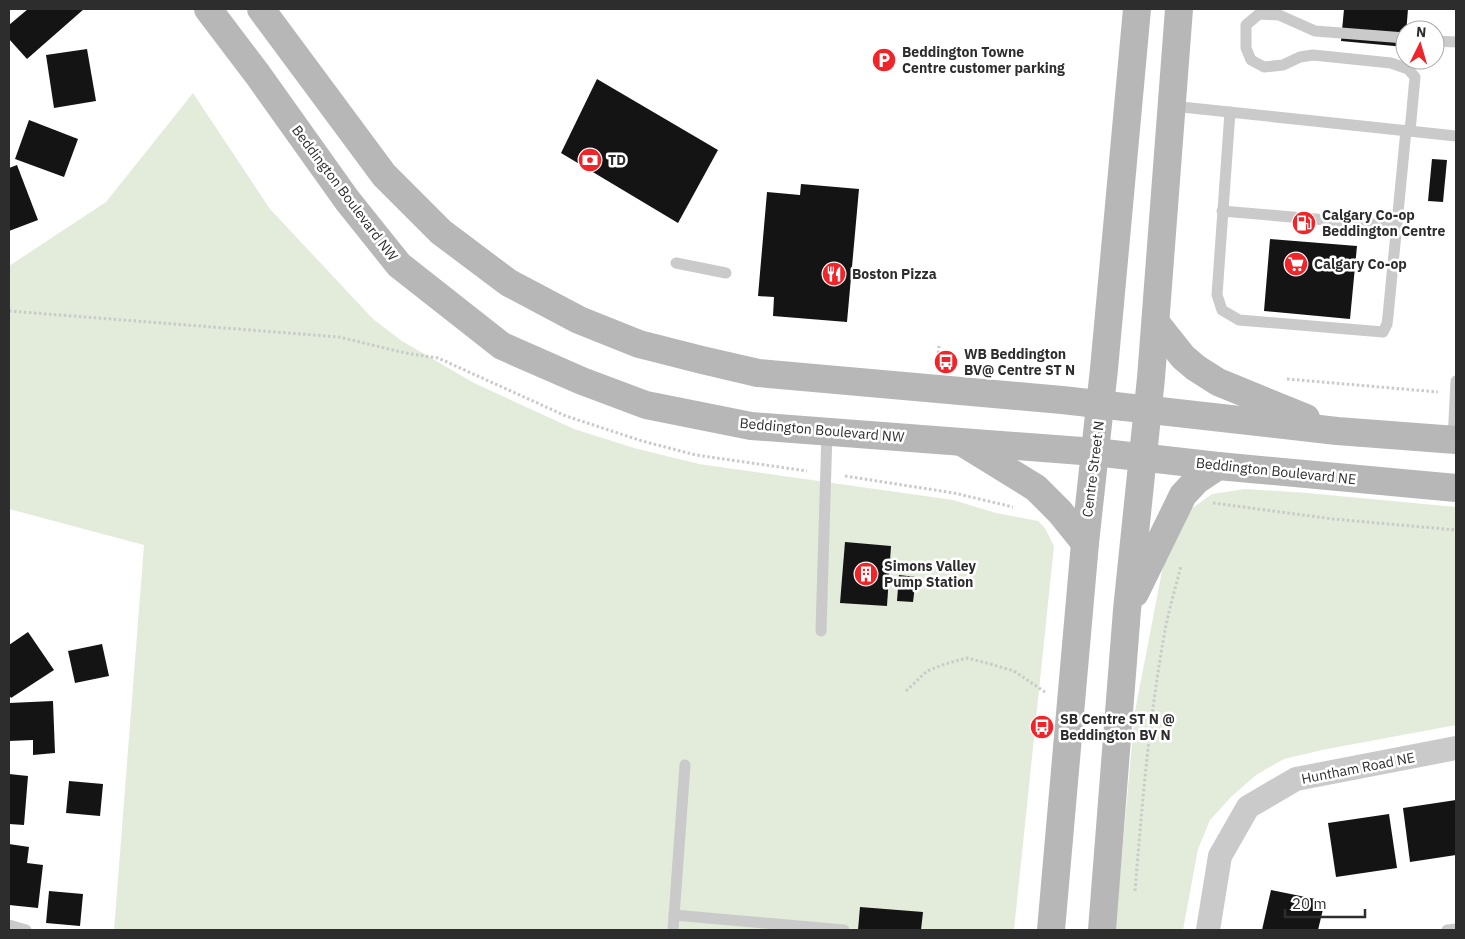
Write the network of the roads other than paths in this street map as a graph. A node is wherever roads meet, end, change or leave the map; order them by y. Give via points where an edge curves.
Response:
1 (208, 9) edge
2 (262, 9) edge
3 (1137, 9) edge
4 (1179, 9) edge
5 (1250, 9) edge
6 (1246, 25) junction
7 (1395, 37) edge
8 (1172, 106) junction
9 (1230, 112) junction
10 (1408, 131) junction
11 (1456, 136) edge
12 (1222, 211) junction
13 (1396, 226) junction
14 (676, 263) dead end
15 (726, 273) dead end
16 (1156, 323) junction
17 (1456, 380) edge
18 (1124, 407) junction
19 (1337, 431) junction
20 (827, 432) junction
21 (1455, 440) edge
22 (961, 442) junction
23 (1095, 452) junction
24 (1142, 457) junction
25 (1218, 466) junction
26 (1456, 488) edge
27 (1085, 543) junction
28 (1126, 610) junction
29 (821, 630) dead end
30 (1456, 748) edge
31 (685, 765) dead end
32 (674, 915) junction
33 (9, 925) edge
34 (1456, 929) edge
35 (26, 930) edge
36 (673, 930) edge
37 (844, 930) edge
38 (1051, 930) edge
39 (1102, 930) edge
40 (1208, 930) edge
41 (1447, 930) edge

1 - 20 main road, Beddington Boulevard NW via 347,200 399,265 502,346 646,405 751,426
2 - 18 main road via 384,175 441,232 509,283 579,320 639,344 758,372
3 - 18 main road, Centre Street N
4 - 8 main road, Centre Street N
5 - 6 lane
6 - 7 lane via 1259,14 1279,14 1315,31
6 - 10 lane via 1246,48 1251,60 1264,67 1283,65 1313,55 1390,63 1408,69 1415,77
8 - 9 lane
8 - 16 main road, Centre Street N
9 - 10 lane
9 - 12 lane
10 - 11 lane
10 - 13 lane
12 - 13 lane
12 - 13 lane via 1217,295 1222,310 1240,320 1383,332 1388,316
14 - 15 lane
16 - 18 main road, Centre Street N via 1151,378
16 - 19 main road via 1183,357 1218,382
17 - 21 lane
18 - 19 main road
18 - 23 main road, Centre Street N
18 - 24 main road, Centre Street N
19 - 21 main road
20 - 22 main road, Beddington Boulevard NW
20 - 29 lane
22 - 23 main road, Beddington Boulevard NW
22 - 27 main road via 1036,488
23 - 24 main road, Beddington Boulevard NE
23 - 27 main road, Centre Street N
24 - 25 main road, Beddington Boulevard NE
24 - 28 main road, Centre Street N
25 - 26 main road, Beddington Boulevard NE
25 - 28 main road via 1197,480 1184,495
27 - 38 main road, Centre Street N
28 - 39 main road, Centre Street N
30 - 40 street, Huntham Road NE via 1296,779 1248,807 1220,856
31 - 32 lane
32 - 36 lane
32 - 37 lane
33 - 35 lane
34 - 41 lane

